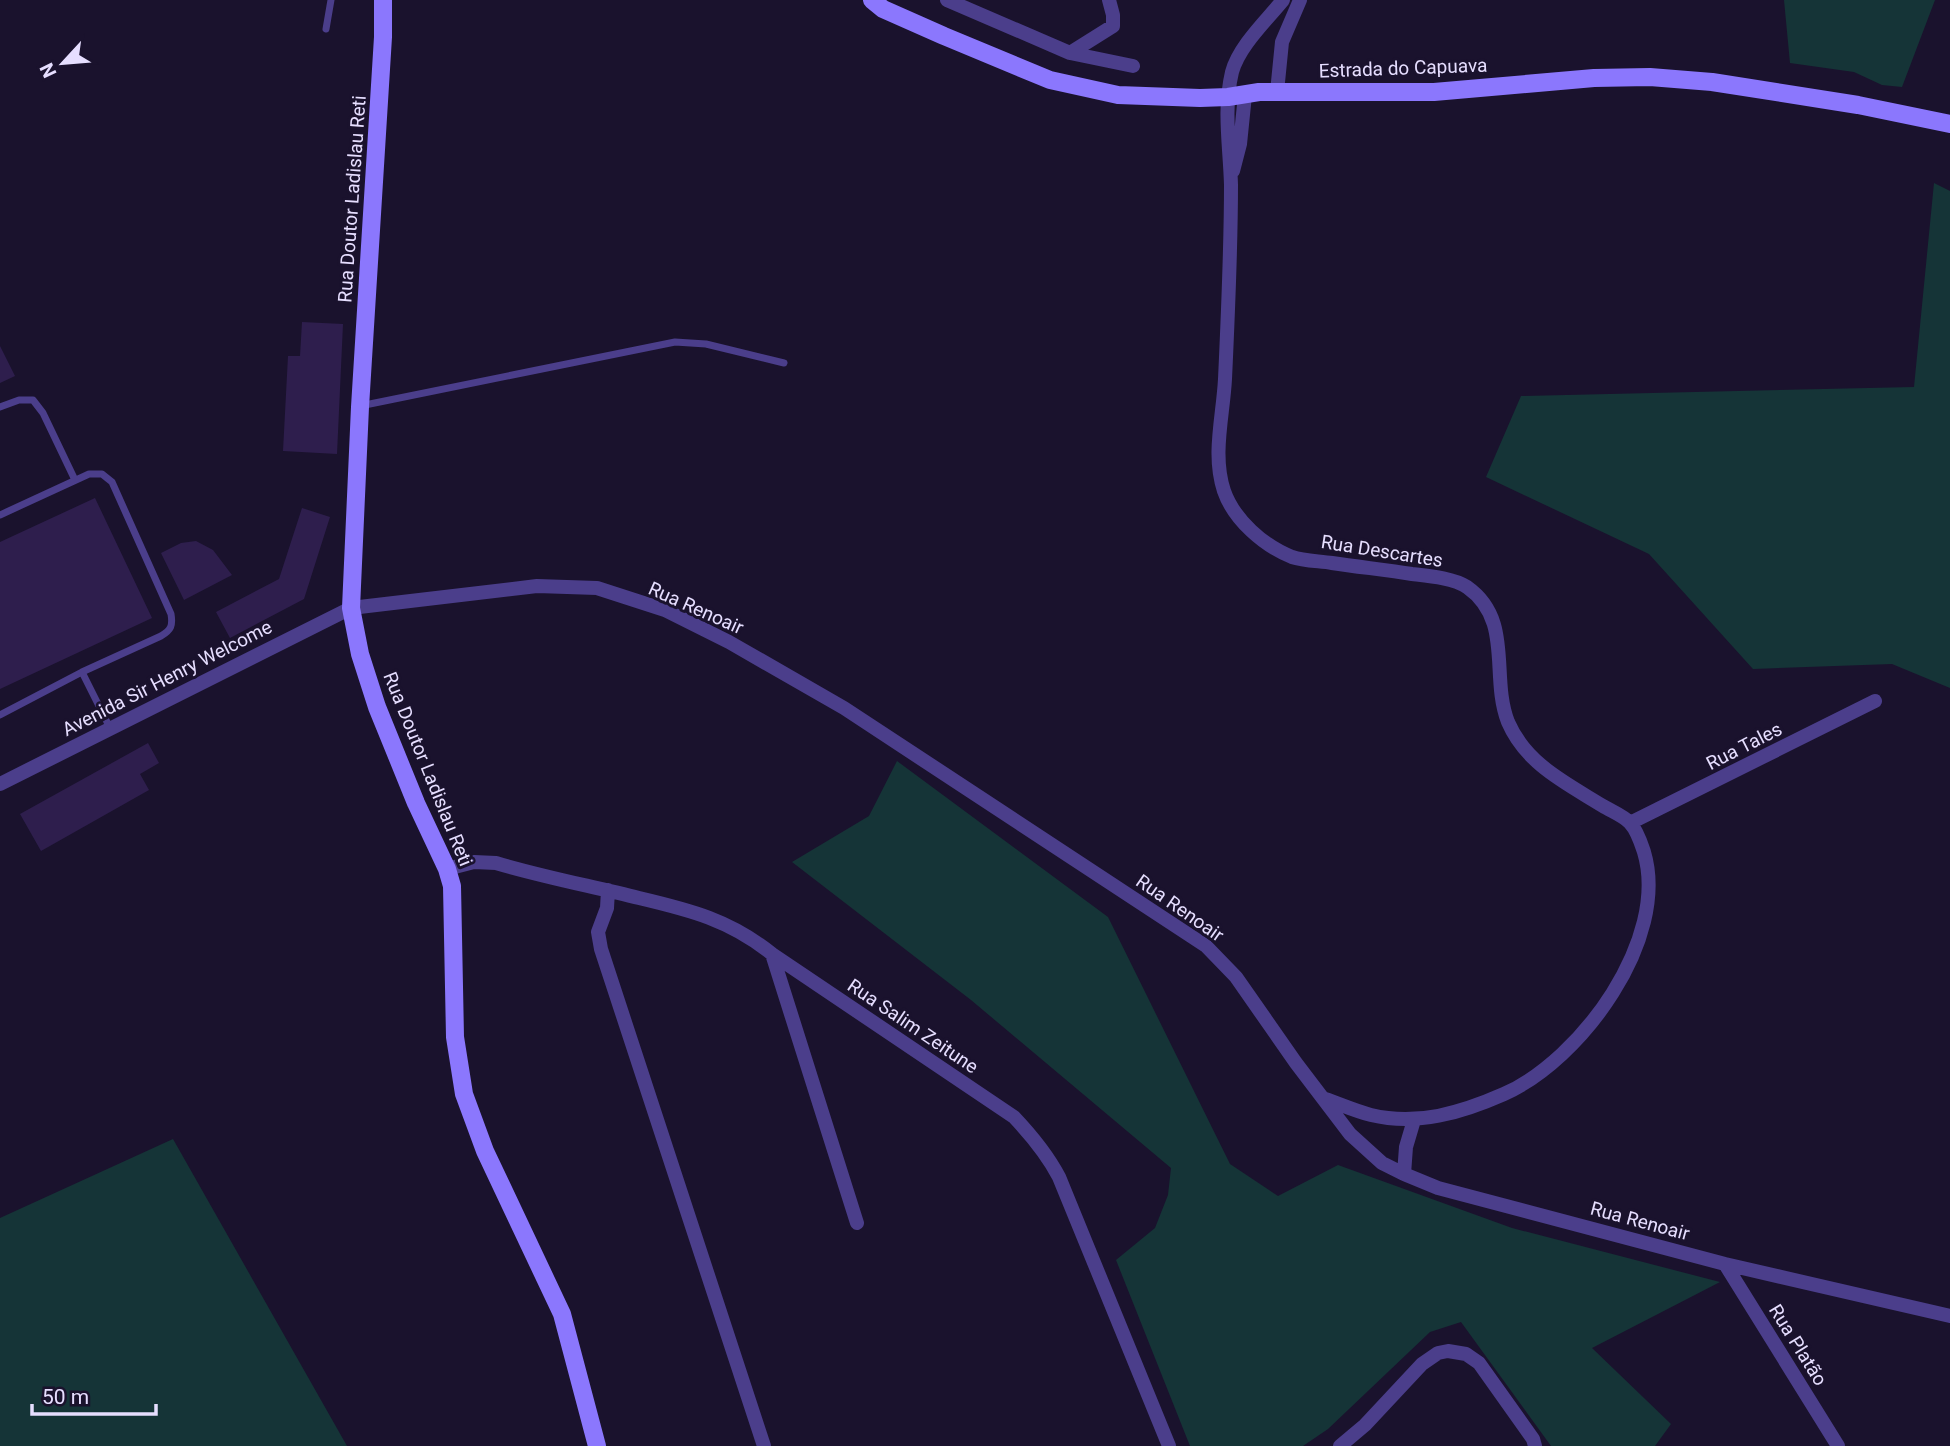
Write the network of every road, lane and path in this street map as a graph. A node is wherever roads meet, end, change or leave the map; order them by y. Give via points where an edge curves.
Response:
1 (331, 0) edge
2 (383, 0) edge
3 (872, 0) edge
4 (947, 0) edge
5 (1109, 0) edge
6 (1283, 0) edge
7 (1300, 0) edge
8 (326, 29) dead end
9 (1070, 53) junction
10 (1133, 66) dead end
11 (1277, 92) junction
12 (1236, 96) junction
13 (1950, 124) edge
14 (784, 363) dead end
15 (0, 407) edge
16 (360, 407) junction
17 (75, 480) junction
18 (0, 515) edge
19 (351, 608) junction
20 (82, 672) junction
21 (1875, 701) dead end
22 (0, 715) edge
23 (110, 728) junction
24 (0, 784) edge
25 (1630, 822) junction
26 (447, 869) junction
27 (608, 890) junction
28 (772, 954) junction
29 (1325, 1099) junction
30 (1415, 1120) junction
31 (1404, 1174) junction
32 (857, 1223) dead end
33 (1725, 1264) junction
34 (1950, 1316) edge
35 (597, 1446) edge
36 (764, 1446) edge
37 (1169, 1446) edge
38 (1340, 1446) edge
39 (1535, 1446) edge
40 (1839, 1446) edge

1 - 8 lane
2 - 16 street, Rua Doutor Ladislau Reti
3 - 12 street, Estrada do Capuava via 943,36 1051,80 1118,94
4 - 9 street
5 - 9 street via 1113,26
6 - 12 street, Rua Descartes via 1234,66
7 - 11 street via 1282,42
9 - 10 street
11 - 12 street, Estrada do Capuava
11 - 13 street, Estrada do Capuava via 1434,92 1650,77 1797,95
12 - 25 street, Rua Descartes via 1240,145 1231,182 1217,459 1225,494 1243,523 1294,558 1434,577 1465,586 1489,609 1500,645 1500,684 1508,721 1528,755 1556,778
14 - 16 lane via 706,344 676,342
15 - 17 lane via 33,400
16 - 19 street, Rua Doutor Ladislau Reti
17 - 18 lane
17 - 20 lane via 102,474 112,482 173,624 161,636
19 - 23 street, Avenida Sir Henry Welcome
19 - 26 street, Rua Doutor Ladislau Reti via 377,707
19 - 29 street, Rua Renoair via 537,586 597,589 665,610 729,642 844,708 1206,946 1236,977
20 - 22 lane
20 - 23 lane
21 - 25 street, Rua Tales
23 - 24 street, Avenida Sir Henry Welcome
25 - 30 street via 1648,866 1649,891 1629,962 1607,1002 1549,1066 1516,1089 1480,1105
26 - 27 street, Rua Salim Zeitune via 474,862 496,863
26 - 35 street, Rua Doutor Ladislau Reti via 454,904 455,1037 464,1094 485,1151 562,1314
27 - 28 street, Rua Salim Zeitune via 716,919
27 - 36 street via 598,932 601,949
28 - 32 street
28 - 37 street, Rua Salim Zeitune via 1014,1117 1038,1143 1059,1177
29 - 30 street via 1372,1115
29 - 31 street, Rua Renoair via 1350,1134 1382,1163
30 - 31 street
31 - 33 street, Rua Renoair via 1438,1188
33 - 34 street, Rua Renoair
33 - 40 street, Rua Platão
38 - 39 street via 1422,1364 1448,1351 1479,1363

